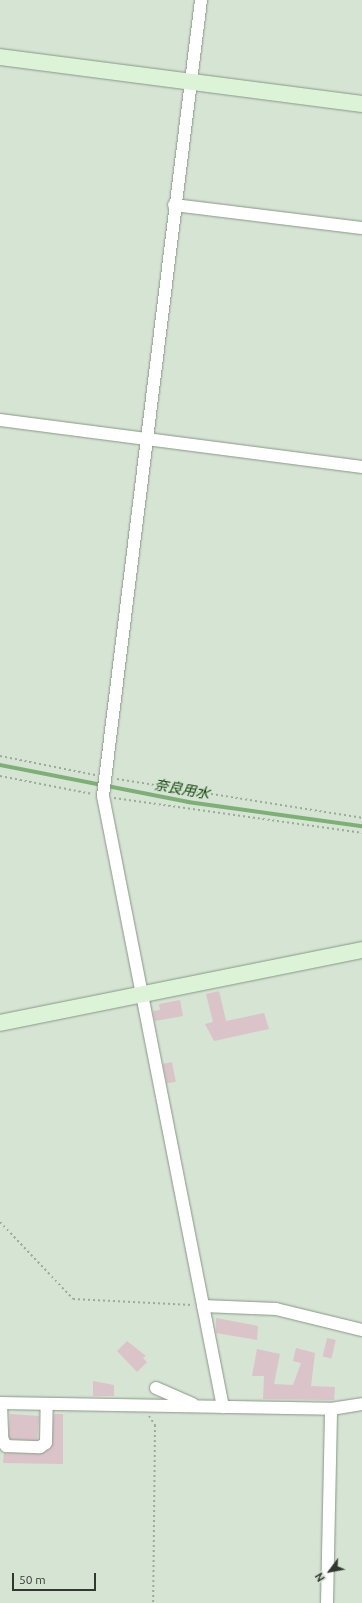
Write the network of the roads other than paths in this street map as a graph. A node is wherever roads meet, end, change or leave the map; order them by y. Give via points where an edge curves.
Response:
1 (201, 0) edge
2 (0, 57) edge
3 (191, 81) junction
4 (362, 104) edge
5 (174, 205) junction
6 (362, 228) edge
7 (0, 420) edge
8 (146, 439) junction
9 (362, 467) edge
10 (362, 950) edge
11 (143, 994) junction
12 (0, 1023) edge
13 (203, 1306) junction
14 (362, 1330) edge
15 (156, 1388) dead end
16 (1, 1403) edge
17 (47, 1404) junction
18 (362, 1404) edge
19 (200, 1406) junction
20 (223, 1407) junction
21 (331, 1409) junction
22 (327, 1603) edge

1 - 3 street
2 - 3 street
3 - 4 street
3 - 5 street
5 - 6 street
5 - 8 street
7 - 8 street
8 - 9 street
8 - 11 street via 103,777 103,796
10 - 11 street
11 - 12 street
11 - 13 street
13 - 14 street via 276,1309
13 - 20 street
15 - 19 street
16 - 17 street
16 - 17 street via 2,1438 6,1446 40,1447 46,1443
17 - 19 street
18 - 21 street
19 - 20 street
20 - 21 street
21 - 22 street

